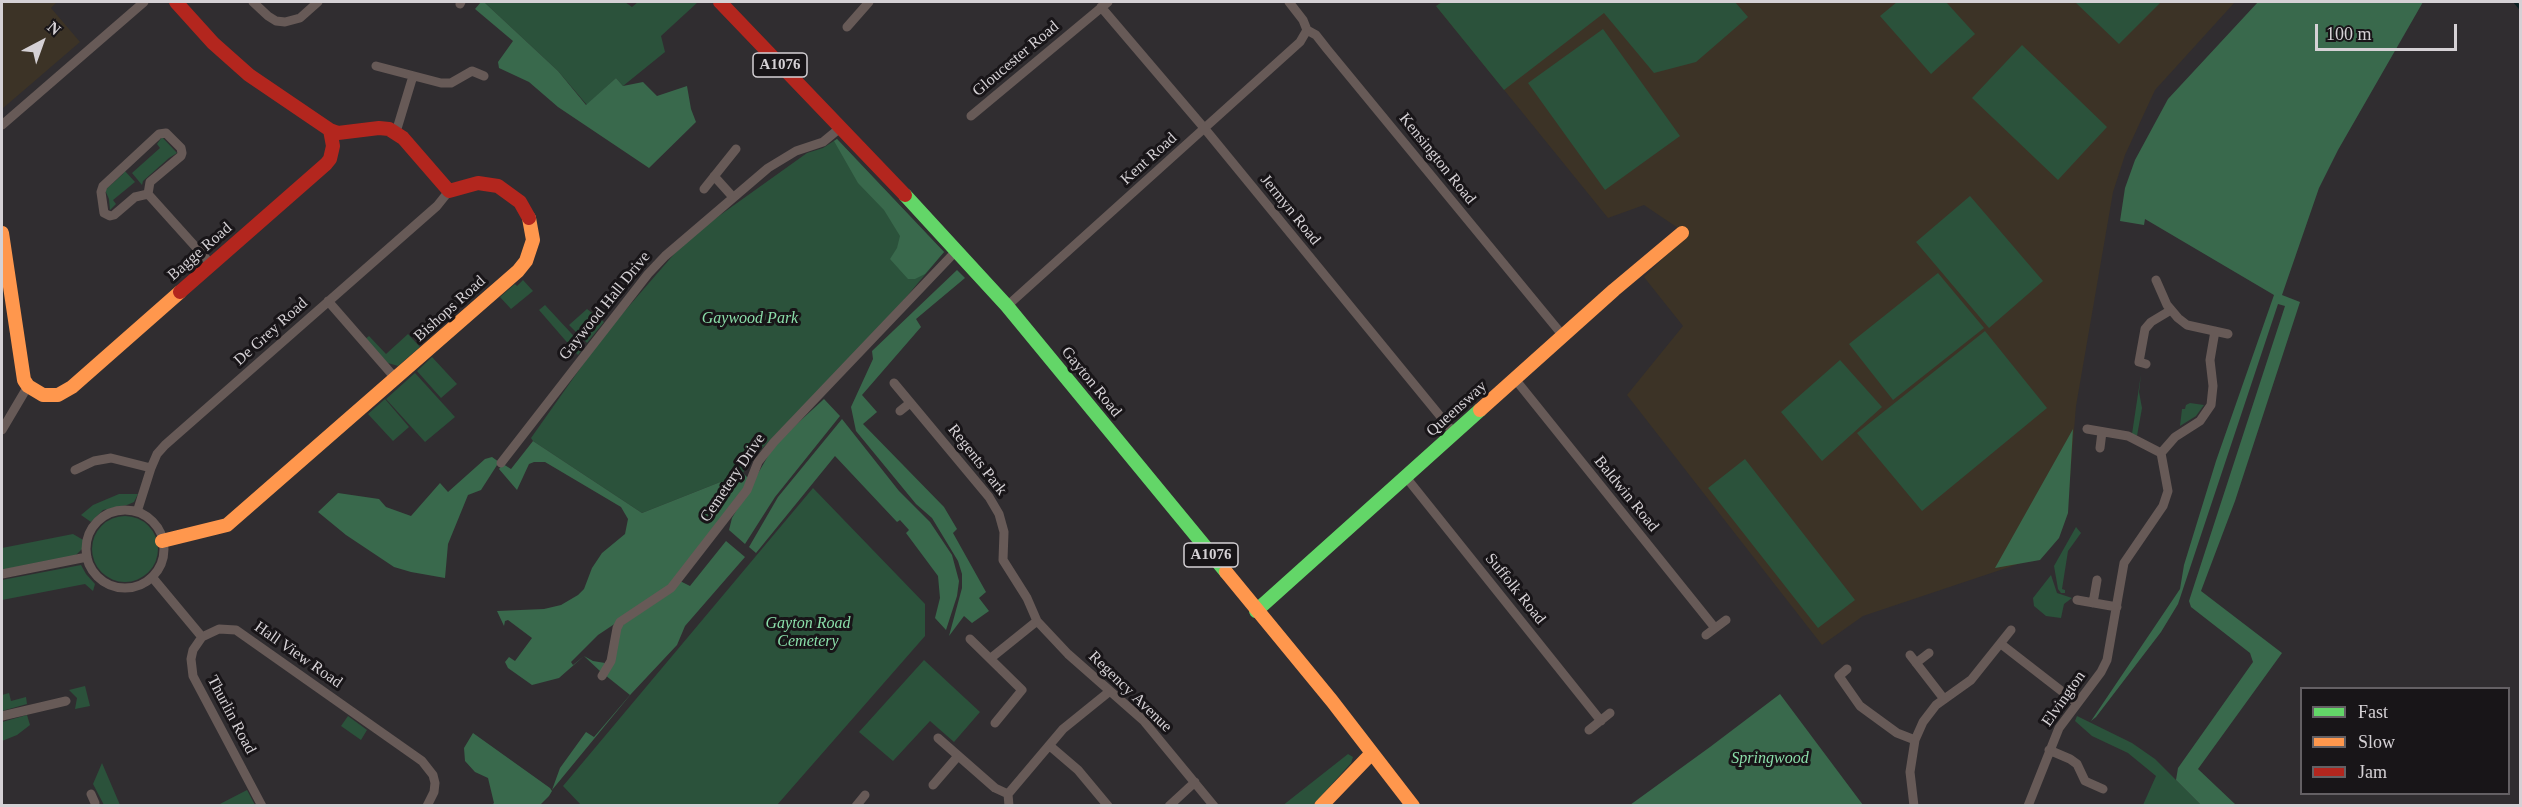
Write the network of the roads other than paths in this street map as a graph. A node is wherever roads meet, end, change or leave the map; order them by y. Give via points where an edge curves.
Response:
1 (144, 2) edge
2 (176, 2) edge
3 (253, 2) edge
4 (318, 2) edge
5 (720, 2) edge
6 (869, 2) edge
7 (1288, 2) edge
8 (1105, 4) edge
9 (847, 27) dead end
10 (1307, 30) junction
11 (376, 66) dead end
12 (413, 76) junction
13 (484, 76) dead end
14 (971, 116) dead end
15 (2, 125) edge
16 (840, 128) junction
17 (1205, 129) junction
18 (330, 130) junction
19 (396, 132) junction
20 (736, 149) dead end
21 (714, 176) junction
22 (704, 189) dead end
23 (449, 190) junction
24 (148, 194) junction
25 (732, 196) junction
26 (2, 233) edge
27 (1682, 233) dead end
28 (957, 250) junction
29 (211, 264) junction
30 (2156, 280) dead end
31 (328, 302) junction
32 (1007, 306) junction
33 (2171, 310) junction
34 (2215, 331) junction
35 (2228, 334) dead end
36 (1564, 337) junction
37 (2146, 364) dead end
38 (396, 379) junction
39 (1515, 379) junction
40 (894, 383) dead end
41 (28, 386) junction
42 (910, 403) junction
43 (900, 411) dead end
44 (2088, 429) dead end
45 (2, 430) edge
46 (2102, 432) junction
47 (1454, 433) junction
48 (2100, 447) dead end
49 (2161, 453) junction
50 (501, 463) dead end
51 (151, 468) junction
52 (75, 470) dead end
53 (1405, 476) junction
54 (137, 512) junction
55 (162, 541) junction
56 (87, 557) junction
57 (2, 574) edge
58 (152, 577) junction
59 (2097, 580) dead end
60 (1027, 598) joint
61 (2077, 600) dead end
62 (2093, 603) junction
63 (2117, 607) junction
64 (1256, 611) junction
65 (1726, 620) dead end
66 (1037, 621) junction
67 (1715, 628) junction
68 (2011, 630) dead end
69 (1706, 635) dead end
70 (202, 637) junction
71 (970, 639) dead end
72 (2001, 644) junction
73 (1929, 653) dead end
74 (1910, 655) dead end
75 (991, 658) junction
76 (1916, 663) junction
77 (1847, 669) dead end
78 (602, 676) dead end
79 (1110, 691) junction
80 (1944, 699) junction
81 (66, 701) dead end
82 (2078, 703) junction
83 (1610, 713) dead end
84 (2, 716) edge
85 (1600, 721) junction
86 (995, 723) dead end
87 (1589, 730) dead end
88 (938, 738) dead end
89 (1915, 740) junction
90 (1050, 746) junction
91 (2049, 750) junction
92 (1372, 753) junction
93 (958, 756) junction
94 (1195, 782) junction
95 (933, 785) dead end
96 (2103, 789) dead end
97 (1008, 794) junction
98 (865, 795) dead end
99 (858, 805) edge
100 (262, 806) edge
101 (427, 806) edge
102 (1009, 806) edge
103 (1108, 806) edge
104 (1168, 806) edge
105 (1214, 806) edge
106 (1321, 806) edge
107 (1413, 806) edge
108 (1914, 806) edge
109 (2028, 806) edge

1 - 15 street
2 - 18 street via 228,58
3 - 4 street via 268,16 285,22 300,18
5 - 16 street, Gayton Road / A1076
6 - 9 street
7 - 10 street, Kensington Road
8 - 14 street, Gloucester Road
8 - 17 street, Jermyn Road
10 - 17 street, Kent Road via 1300,42
10 - 36 street, Kensington Road via 1322,42
11 - 12 street
12 - 13 street via 451,83 472,70
12 - 19 street
16 - 25 street, Gaywood Hall Drive via 824,142 796,151 768,168
16 - 28 street, Gayton Road / A1076
17 - 32 street, Kent Road
17 - 47 street, Jermyn Road
18 - 19 street via 338,133 379,128
18 - 29 street, Bagge Road via 333,146 326,164
19 - 23 street
20 - 21 street
21 - 22 street
21 - 25 street
23 - 31 street, De Grey Road via 437,206
23 - 38 street, Bishops Road via 478,183 509,192 520,202 532,226 530,251 518,271
24 - 24 street via 150,182 182,153 166,133 159,134 103,186 104,213 114,215 135,197
24 - 29 street
25 - 50 street, Gaywood Hall Drive via 648,274
26 - 41 street via 21,370
27 - 36 street, Queensway
28 - 32 street, Gayton Road / A1076
28 - 78 street, Cemetery Drive via 774,442 758,462 747,490 671,588 620,622 611,661
29 - 41 street, Bagge Road via 66,391 43,395
30 - 33 street
31 - 38 street
31 - 51 street, De Grey Road via 165,445
32 - 64 street, Gayton Road / A1076
33 - 34 street via 2187,325
33 - 37 street via 2145,329 2139,362
34 - 35 street
34 - 49 street via 2210,360 2211,405 2200,421 2175,437
36 - 39 street, Queensway
38 - 55 street, Bishops Road via 227,525
39 - 47 street, Queensway
39 - 67 street, Baldwin Road
40 - 42 street, Regents Park
41 - 45 street
42 - 43 street
42 - 60 street, Regents Park via 989,497 1004,532 1003,560
44 - 46 street
46 - 48 street
46 - 49 street via 2138,440
47 - 53 street, Queensway
49 - 63 street, Elvington via 2168,491 2163,506 2124,562
51 - 52 street via 111,458
51 - 54 street, De Grey Road
53 - 64 street, Queensway
53 - 85 street, Suffolk Road
54 - 55 street via 153,523
54 - 56 street via 122,510 102,517 88,535
55 - 58 street via 162,561
56 - 57 street
56 - 58 street via 97,577 117,587 139,585
58 - 70 street
59 - 62 street
60 - 66 street, Regency Avenue
61 - 62 street
62 - 63 street
63 - 82 street, Elvington via 2107,660
64 - 92 street, Gayton Road / A1076
65 - 67 street
66 - 75 street
66 - 79 street, Regency Avenue
67 - 69 street
68 - 72 street
70 - 100 street, Thurlin Road via 193,650 193,676
70 - 101 street, Hall View Road via 219,629 236,630 422,761 433,774 434,792
71 - 75 street
72 - 80 street via 1971,680
72 - 82 street
73 - 76 street
74 - 76 street
75 - 86 street via 1022,690
76 - 80 street
77 - 89 street via 1835,678 1860,706
79 - 90 street via 1063,729
79 - 94 street, Regency Avenue via 1143,720
80 - 89 street
81 - 84 street
82 - 91 street, Elvington via 2059,728
83 - 85 street
85 - 87 street
88 - 93 street
89 - 108 street via 1910,772
90 - 97 street
90 - 103 street via 1078,770
91 - 96 street via 2077,764 2085,781
91 - 109 street, Elvington
92 - 106 street
92 - 107 street, Gayton Road / A1076
93 - 95 street
93 - 97 street via 995,788
94 - 104 street
94 - 105 street, Regency Avenue
97 - 102 street
98 - 99 street

